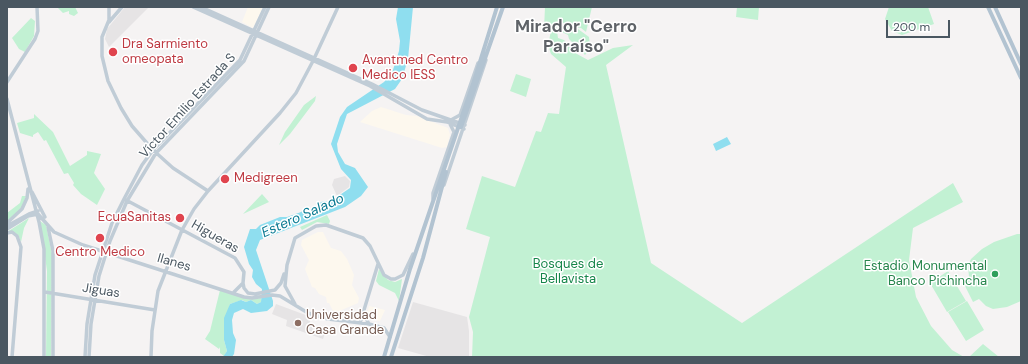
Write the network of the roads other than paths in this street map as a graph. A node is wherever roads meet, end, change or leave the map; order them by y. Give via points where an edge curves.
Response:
1 (38, 7) edge
2 (109, 7) edge
3 (122, 7) edge
4 (193, 7) edge
5 (201, 7) edge
6 (265, 7) edge
7 (270, 7) edge
8 (338, 7) edge
9 (497, 7) edge
10 (503, 7) edge
11 (988, 7) edge
12 (995, 7) edge
13 (110, 13) junction
14 (117, 13) junction
15 (107, 24) junction
16 (255, 33) junction
17 (483, 47) junction
18 (488, 54) junction
19 (314, 59) junction
20 (1021, 64) edge
21 (1021, 78) edge
22 (7, 82) edge
23 (474, 85) junction
24 (7, 99) edge
25 (398, 99) junction
26 (426, 111) junction
27 (433, 114) junction
28 (460, 115) junction
29 (424, 117) junction
30 (467, 118) junction
31 (431, 120) junction
32 (448, 121) junction
33 (464, 127) junction
34 (452, 137) junction
35 (460, 140) junction
36 (154, 151) junction
37 (443, 176) junction
38 (29, 184) junction
39 (208, 190) junction
40 (441, 192) junction
41 (433, 199) junction
42 (126, 200) junction
43 (39, 212) junction
44 (7, 225) edge
45 (48, 225) junction
46 (7, 229) edge
47 (182, 230) junction
48 (54, 232) junction
49 (7, 233) edge
50 (41, 235) junction
51 (50, 235) junction
52 (417, 250) junction
53 (104, 252) junction
54 (378, 264) junction
55 (287, 265) junction
56 (164, 272) junction
57 (243, 283) junction
58 (45, 292) junction
59 (234, 292) junction
60 (54, 294) junction
61 (92, 300) junction
62 (296, 307) junction
63 (155, 310) junction
64 (363, 314) junction
65 (360, 323) junction
66 (89, 324) junction
67 (368, 324) junction
68 (390, 337) junction
69 (12, 357) edge
70 (44, 357) edge
71 (53, 357) edge
72 (85, 357) edge
73 (89, 357) edge
74 (151, 357) edge
75 (384, 357) edge
76 (391, 357) edge

1 - 22 street via 36,39
2 - 13 street
3 - 14 street
4 - 16 street
5 - 16 street
6 - 16 street
7 - 16 street, Víctor Emilio Estrada S
8 - 19 street
9 - 17 main road
10 - 18 main road
11 - 21 main road
12 - 20 main road
13 - 14 street
13 - 15 street
14 - 15 street
15 - 36 street via 102,37 103,65 111,88 130,122
16 - 19 street
16 - 36 street, Víctor Emilio Estrada S via 235,68
17 - 23 main road
17 - 28 street
18 - 23 main road
18 - 30 street
19 - 25 street
19 - 39 street via 300,87 280,113
23 - 37 main road
24 - 38 street
25 - 26 street
25 - 29 street
26 - 27 street
26 - 29 street
27 - 31 street via 435,117
27 - 32 street
28 - 30 street via 462,120
28 - 32 street
29 - 31 street
30 - 33 street
31 - 32 street
32 - 33 street
32 - 34 street via 454,129
33 - 35 street
34 - 35 street via 458,134
34 - 41 street
35 - 40 street
36 - 39 street via 173,168
36 - 42 street, Víctor Emilio Estrada S
37 - 40 main road
37 - 41 main road
38 - 43 street
38 - 44 street via 25,204
39 - 47 street
40 - 76 main road
41 - 52 main road
42 - 47 street, Higueras
42 - 53 street, Víctor Emilio Estrada S
43 - 44 street via 26,215
43 - 45 street, Ilanes
43 - 46 street
43 - 50 street
45 - 48 street, Ilanes
45 - 51 street
47 - 56 street
47 - 57 street, Higueras via 235,258 244,272
48 - 51 street
48 - 53 street, Ilanes via 65,239
49 - 69 street via 12,232 17,236 21,247
50 - 51 street
50 - 58 street via 45,262
51 - 60 street
52 - 54 street via 403,274 395,279 384,275
52 - 68 main road
53 - 56 street, Ilanes
53 - 61 street, Víctor Emilio Estrada S
54 - 55 street via 364,238 326,225 316,226 295,238
54 - 64 street
55 - 57 street, Higueras via 278,287 271,291 248,293
55 - 62 street via 285,286
56 - 59 street, Ilanes
56 - 63 street
57 - 59 street
58 - 60 street, Jiguas
58 - 70 street
59 - 62 street, Ilanes via 252,298 272,294 280,296
60 - 61 street, Jiguas
60 - 71 street
61 - 63 street, Jiguas
61 - 66 street, Víctor Emilio Estrada S
62 - 65 street via 328,319
63 - 74 street
64 - 65 street
64 - 67 street
65 - 67 street
66 - 72 street, Víctor Emilio Estrada S
66 - 73 street, Víctor Emilio Estrada S
67 - 68 street via 384,328
68 - 75 main road

